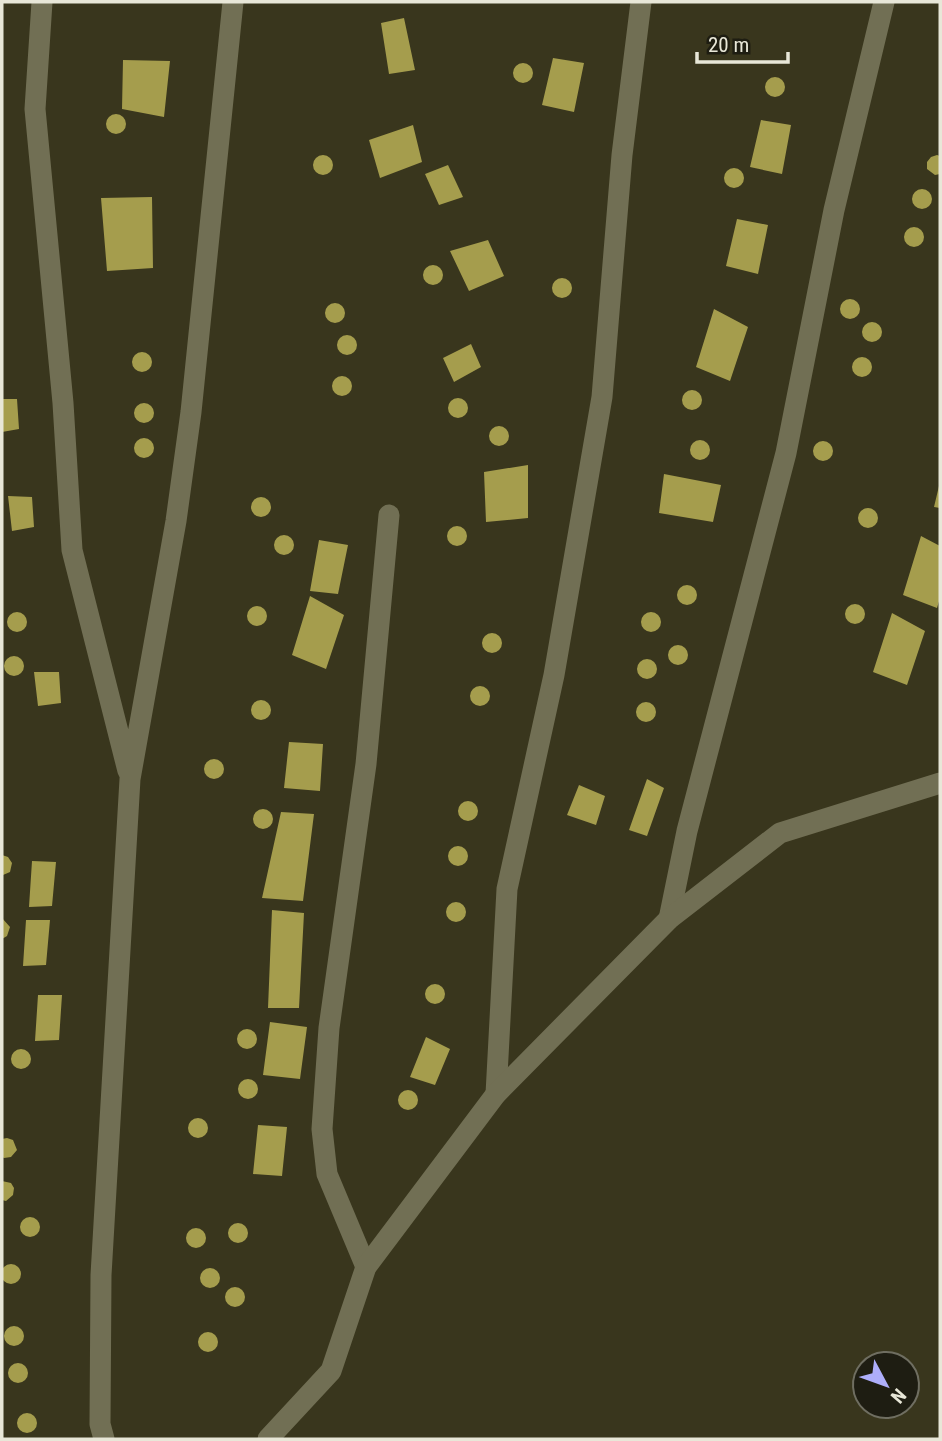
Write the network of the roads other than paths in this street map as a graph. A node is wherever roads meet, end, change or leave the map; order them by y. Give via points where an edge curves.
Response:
1 (43, 2) edge
2 (233, 2) edge
3 (641, 2) edge
4 (884, 2) edge
5 (389, 515) dead end
6 (130, 779) junction
7 (940, 783) edge
8 (669, 919) junction
9 (495, 1094) junction
10 (366, 1268) junction
11 (104, 1439) edge
12 (268, 1439) edge

1 - 6 street via 36,110 72,550
2 - 6 street via 187,439
3 - 9 street via 601,397 554,675 507,889
4 - 8 street via 834,210 786,453 687,831
5 - 10 street via 366,764 329,1028 322,1129 327,1174
6 - 11 street via 102,1275 100,1424
7 - 8 street via 780,833
8 - 9 street
9 - 10 street
10 - 12 street via 331,1371

